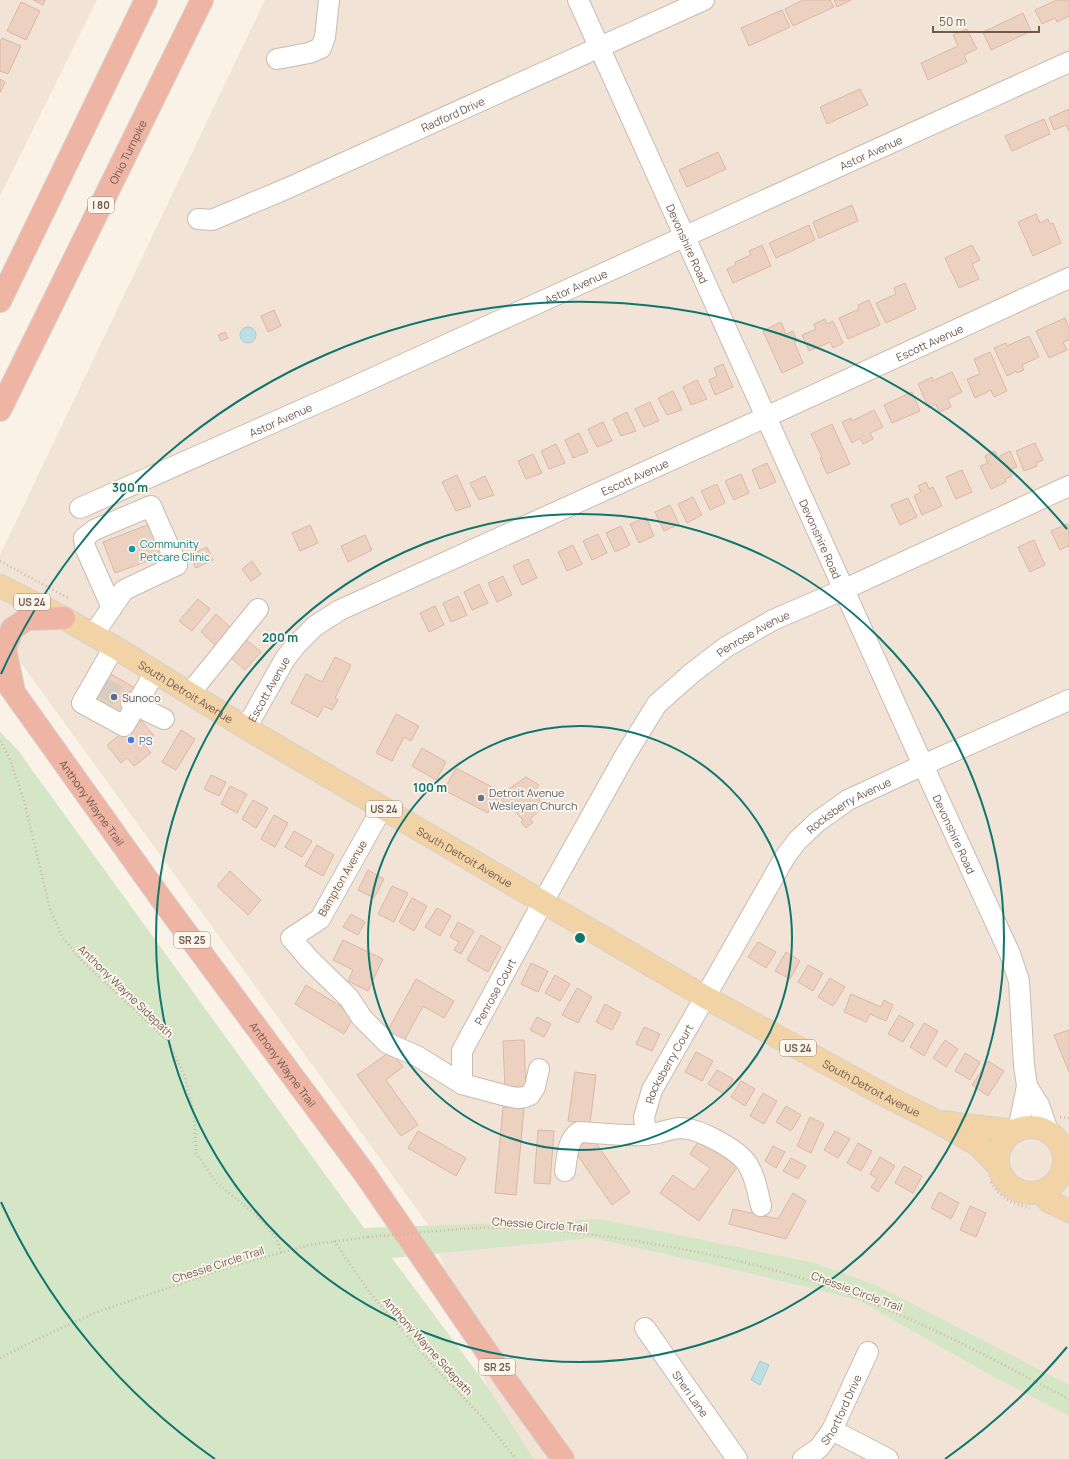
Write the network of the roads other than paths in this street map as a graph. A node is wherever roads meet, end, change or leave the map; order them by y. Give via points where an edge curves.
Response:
1 (146, 0) edge
2 (202, 0) edge
3 (329, 0) edge
4 (578, 0) edge
5 (704, 0) edge
6 (599, 47) junction
7 (277, 59) dead end
8 (1069, 62) edge
9 (198, 219) dead end
10 (685, 236) junction
11 (1069, 278) edge
12 (0, 301) edge
13 (0, 410) edge
14 (766, 417) junction
15 (1069, 486) edge
16 (80, 508) dead end
17 (0, 586) edge
18 (844, 589) junction
19 (112, 608) junction
20 (258, 609) dead end
21 (68, 610) junction
22 (93, 635) junction
23 (114, 647) junction
24 (155, 672) junction
25 (0, 673) edge
26 (14, 690) junction
27 (190, 693) junction
28 (136, 700) junction
29 (1069, 700) edge
30 (164, 719) dead end
31 (246, 728) junction
32 (923, 765) junction
33 (382, 808) junction
34 (543, 902) junction
35 (705, 997) junction
36 (539, 1069) dead end
37 (462, 1084) junction
38 (1028, 1086) junction
39 (934, 1120) junction
40 (1017, 1130) junction
41 (1056, 1132) edge
42 (646, 1135) junction
43 (1066, 1169) edge
44 (564, 1171) dead end
45 (994, 1173) junction
46 (1038, 1202) junction
47 (760, 1206) dead end
48 (1069, 1211) edge
49 (645, 1328) dead end
50 (868, 1352) dead end
51 (832, 1430) junction
52 (816, 1456) edge
53 (563, 1459) edge
54 (737, 1459) edge
55 (888, 1459) edge

1 - 12 highway
2 - 13 highway, Ohio Turnpike / I 80
3 - 7 street via 325,37 321,48
4 - 6 street, Devonshire Road
5 - 6 street, Radford Drive
6 - 9 street, Radford Drive via 288,188 212,220
6 - 10 street, Devonshire Road
8 - 10 street, Astor Avenue
10 - 14 street, Devonshire Road
10 - 16 street, Astor Avenue
11 - 14 street, Escott Avenue
14 - 18 street, Devonshire Road
14 - 31 street, Escott Avenue via 340,610 315,626 296,645
15 - 18 street, Penrose Avenue
17 - 21 main road, South Detroit Avenue / US 24
18 - 32 street, Devonshire Road
18 - 34 street, Penrose Avenue via 773,620 726,647 657,704
19 - 19 street via 124,590 177,565 151,506 94,530 84,538 85,547
19 - 22 street
20 - 27 street
21 - 22 main road, South Detroit Avenue / US 24
21 - 26 highway via 27,619 12,629 5,649
22 - 23 main road, South Detroit Avenue / US 24
23 - 24 main road, South Detroit Avenue / US 24
23 - 28 street via 99,680 82,703 124,726
24 - 27 main road, South Detroit Avenue / US 24
24 - 28 street
25 - 26 highway, Anthony Wayne Trail / SR 25
26 - 53 highway, Anthony Wayne Trail / SR 25 via 162,900 365,1174
27 - 31 main road, South Detroit Avenue / US 24
28 - 30 street
29 - 32 street, Rocksberry Avenue
31 - 33 main road, South Detroit Avenue / US 24
32 - 35 street, Rocksberry Avenue via 848,800 817,822 797,841 785,857
32 - 38 street, Devonshire Road via 1014,966 1021,999 1024,1065
33 - 34 main road, South Detroit Avenue / US 24
33 - 37 street, Bampton Avenue via 320,919 291,938 349,998 362,1018 387,1042 417,1056
34 - 35 main road, South Detroit Avenue / US 24
34 - 37 street, Penrose Court via 462,1050
35 - 39 main road, South Detroit Avenue / US 24
35 - 42 street, Rocksberry Court via 652,1090 644,1117
36 - 37 street via 535,1088 525,1097 507,1096
38 - 40 street, Devonshire Road
38 - 41 street, Devonshire Road
39 - 40 main road, South Detroit Avenue / US 24 via 964,1126
39 - 45 main road, South Detroit Avenue / US 24 via 978,1145
40 - 41 main road, South Detroit Avenue / US 24 via 1027,1127
40 - 45 main road via 1001,1145
41 - 43 main road
42 - 44 street via 580,1132 575,1135 568,1148
42 - 47 street via 680,1128 712,1137 742,1157 748,1165
43 - 46 main road
45 - 46 main road, South Detroit Avenue / US 24
46 - 48 main road via 1050,1202
49 - 54 street, Sheri Lane
50 - 51 street, Shortford Drive
51 - 52 street, Shortford Drive
51 - 55 street

